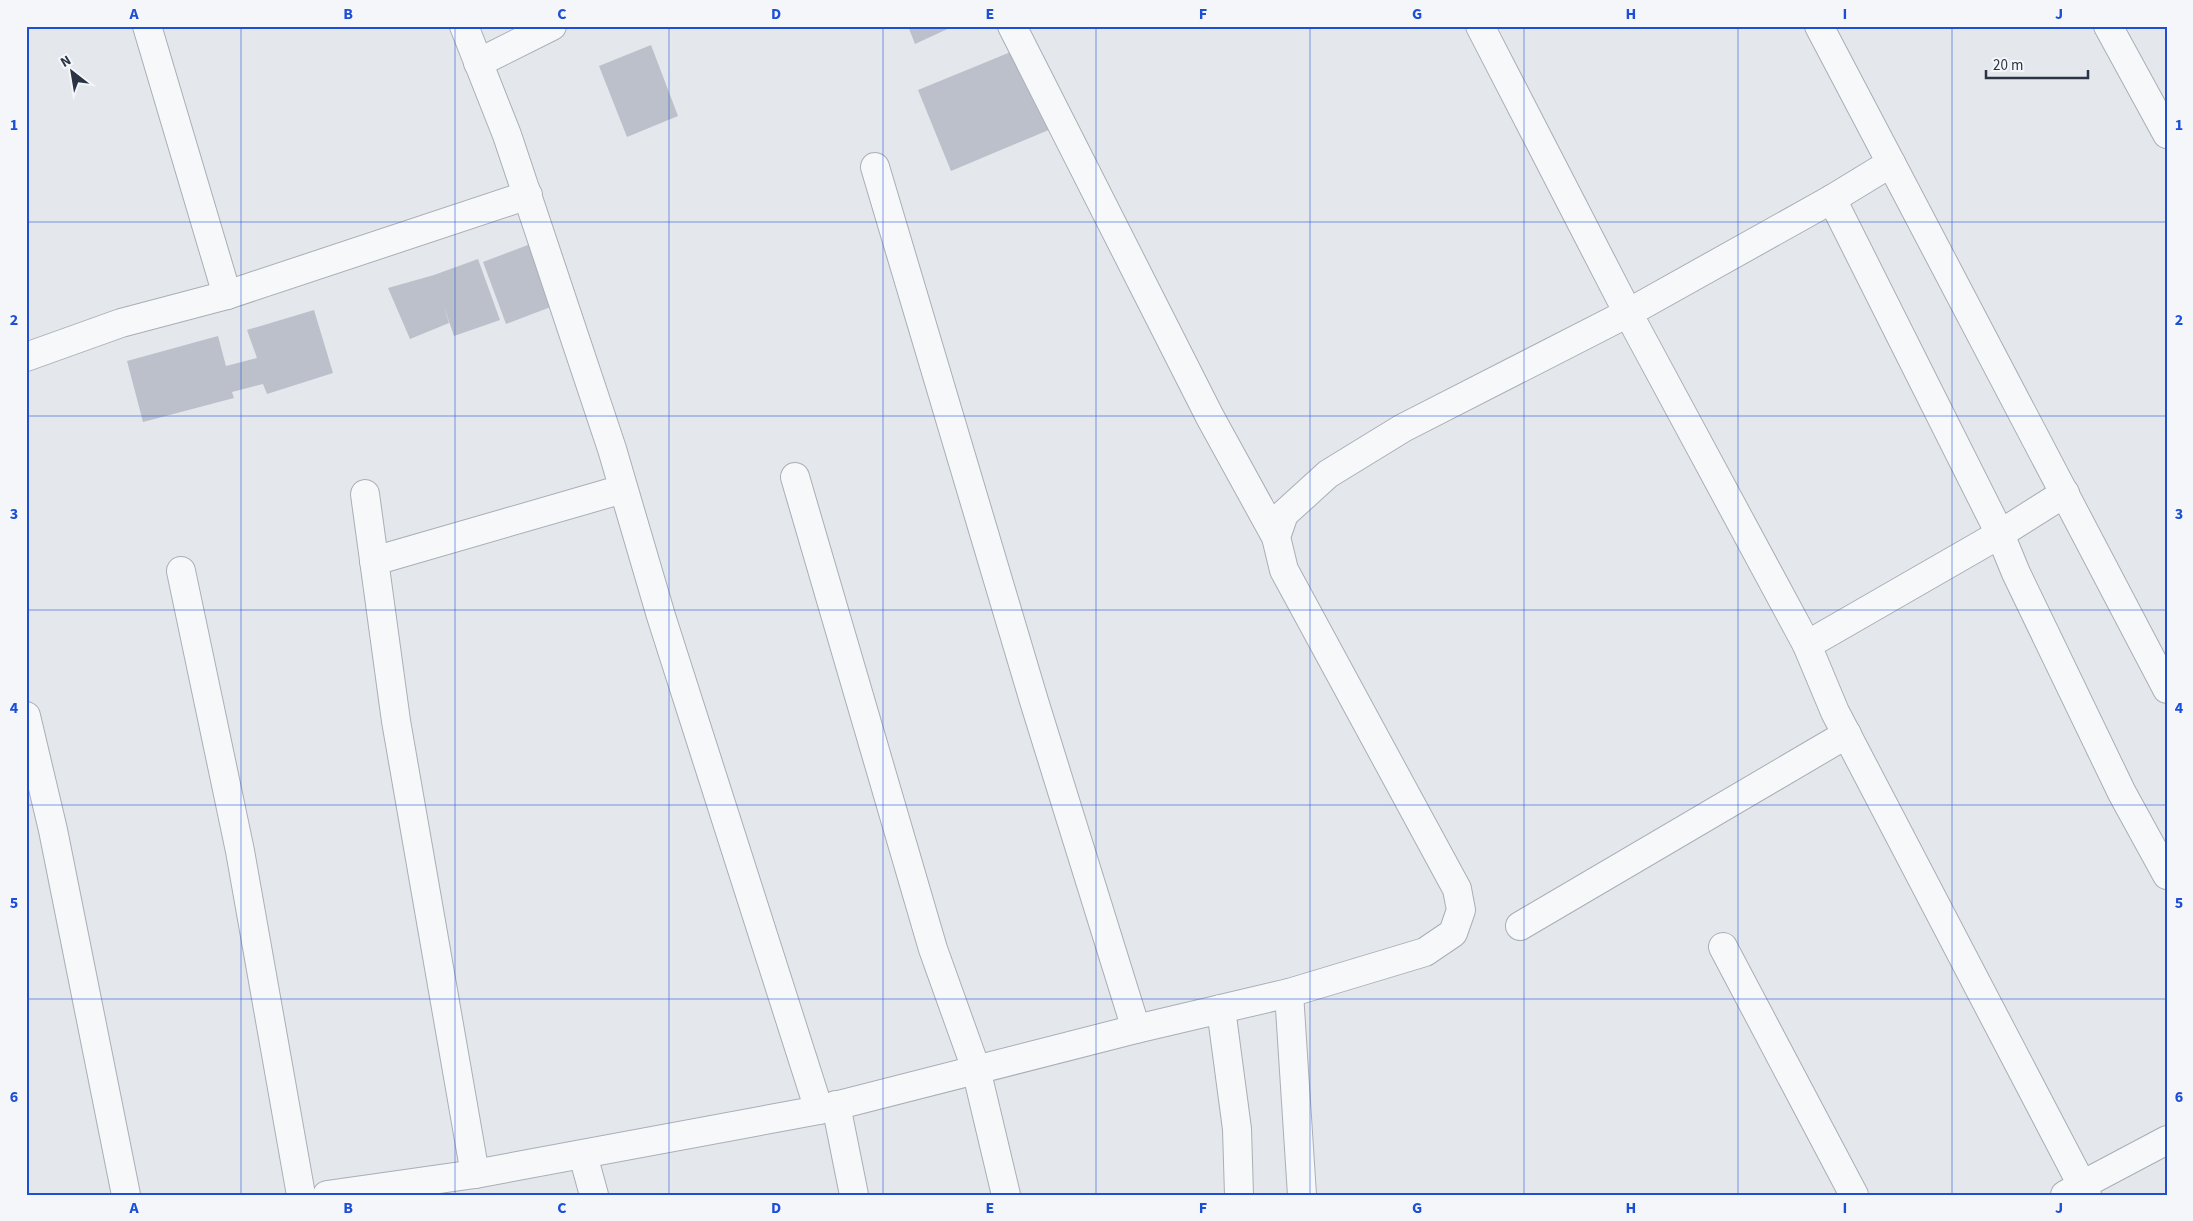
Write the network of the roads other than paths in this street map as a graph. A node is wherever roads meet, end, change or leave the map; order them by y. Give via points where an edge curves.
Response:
1 (147, 26) edge
2 (464, 26) edge
3 (552, 26) edge
4 (1012, 26) edge
5 (1480, 26) edge
6 (1819, 26) edge
7 (2108, 26) edge
8 (478, 63) junction
9 (2167, 134) edge
10 (1891, 163) junction
11 (875, 167) dead end
12 (528, 195) junction
13 (1832, 199) junction
14 (227, 295) junction
15 (1628, 313) junction
16 (26, 357) edge
17 (795, 478) dead end
18 (623, 489) junction
19 (2065, 493) junction
20 (365, 494) dead end
21 (2000, 534) junction
22 (1276, 537) junction
23 (374, 561) junction
24 (180, 571) dead end
25 (1807, 645) junction
26 (2167, 689) edge
27 (26, 716) edge
28 (1846, 734) junction
29 (2167, 875) edge
30 (1520, 926) dead end
31 (1723, 947) dead end
32 (1289, 993) junction
33 (1221, 1009) junction
34 (1136, 1029) junction
35 (976, 1069) junction
36 (828, 1107) junction
37 (2167, 1140) edge
38 (583, 1154) junction
39 (475, 1174) junction
40 (2078, 1191) edge
41 (126, 1195) edge
42 (301, 1195) edge
43 (327, 1195) edge
44 (594, 1195) edge
45 (854, 1195) edge
46 (1006, 1195) edge
47 (1238, 1195) edge
48 (1302, 1195) edge
49 (1854, 1195) edge

1 - 14 street
2 - 8 street
3 - 8 street
4 - 22 street via 1210,417
5 - 15 street
6 - 10 street
7 - 9 street
8 - 12 street
10 - 13 street
10 - 19 street
11 - 34 street
12 - 14 street
12 - 18 street
13 - 15 street
13 - 21 street
14 - 16 street via 121,323
15 - 22 street via 1403,428 1328,474 1284,514
15 - 25 street
17 - 35 street via 933,949
18 - 23 street
18 - 36 street via 660,616
19 - 21 street
19 - 26 street
20 - 23 street
21 - 25 street
21 - 29 street via 2122,793
22 - 32 street via 1284,570 1457,889 1461,910 1453,933 1426,952
23 - 39 street via 396,721
24 - 42 street via 240,851
25 - 28 street
27 - 41 street via 53,830
28 - 30 street
28 - 40 street
31 - 49 street
32 - 33 street
32 - 48 street
33 - 34 street
33 - 47 street via 1237,1129
34 - 35 street
35 - 36 street
35 - 46 street
36 - 38 street
36 - 45 street
37 - 40 street
38 - 39 street
38 - 44 street
39 - 43 street

